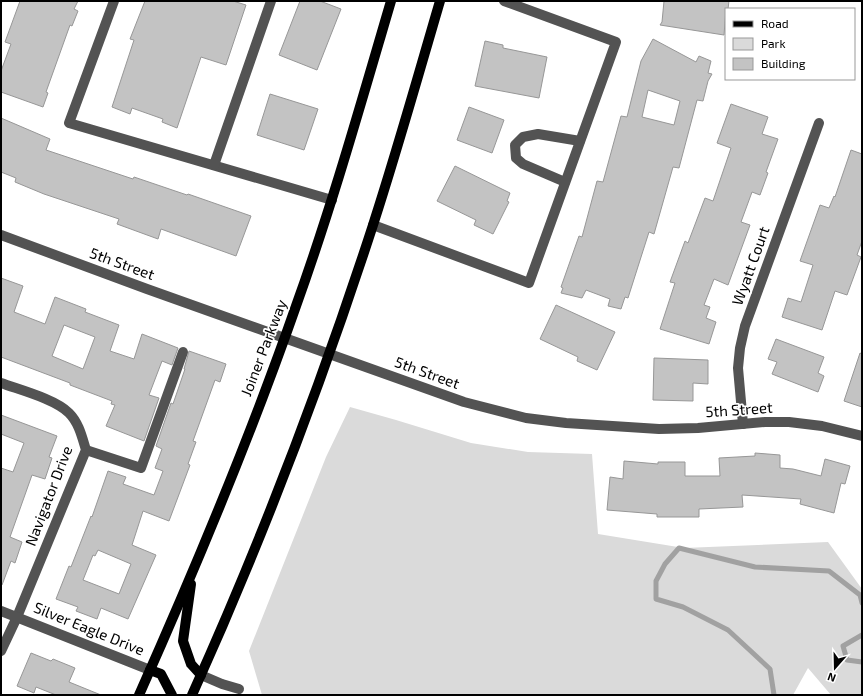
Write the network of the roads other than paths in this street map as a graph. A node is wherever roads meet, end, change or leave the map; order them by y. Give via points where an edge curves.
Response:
1 (114, 1) edge
2 (271, 1) edge
3 (391, 1) edge
4 (440, 1) edge
5 (504, 1) edge
6 (819, 123) dead end
7 (580, 141) junction
8 (214, 165) junction
9 (566, 182) junction
10 (332, 200) junction
11 (373, 225) junction
12 (1, 235) edge
13 (284, 338) junction
14 (183, 352) dead end
15 (329, 354) junction
16 (1, 384) edge
17 (743, 424) junction
18 (862, 436) edge
19 (86, 450) junction
20 (193, 570) junction
21 (1, 611) edge
22 (17, 617) junction
23 (1, 651) edge
24 (150, 670) junction
25 (201, 674) junction
26 (239, 689) dead end
27 (139, 695) edge
28 (172, 695) edge
29 (192, 695) edge

1 - 8 street via 70,123
2 - 8 street
3 - 10 main road, Joiner Parkway
4 - 11 main road
5 - 7 street via 616,42
6 - 17 street, Wyatt Court via 745,326 738,368
7 - 9 street
7 - 9 street via 538,134 523,138 515,146 516,158 523,164
8 - 10 street
9 - 11 street via 529,283
10 - 13 main road, Joiner Parkway
11 - 15 main road
12 - 13 street, 5th Street
13 - 15 street, 5th Street
13 - 20 main road, Joiner Parkway
14 - 19 street via 141,468
15 - 17 street, 5th Street via 464,402 526,418 566,424 659,429
15 - 25 main road via 275,499
16 - 19 street, Navigator Drive via 55,403 70,413 79,428
17 - 18 street, 5th Street via 789,422 822,426
19 - 22 street, Navigator Drive
20 - 24 main road, Joiner Parkway
20 - 25 main road via 183,641 192,664
21 - 22 street, Silver Eagle Drive
22 - 23 street, Navigator Drive
22 - 24 street, Silver Eagle Drive
24 - 27 main road, Joiner Parkway
24 - 28 main road via 161,674
25 - 26 street
25 - 29 main road

